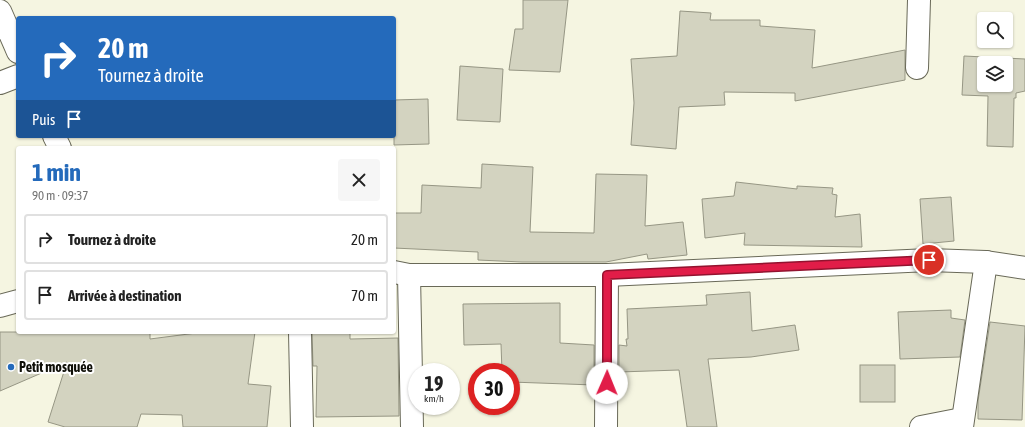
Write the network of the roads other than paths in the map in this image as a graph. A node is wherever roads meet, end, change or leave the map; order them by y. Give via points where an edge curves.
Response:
1 (919, 0) edge
2 (0, 11) edge
3 (16, 47) edge
4 (917, 68) dead end
5 (16, 77) edge
6 (0, 83) edge
7 (986, 262) junction
8 (1025, 268) edge
9 (401, 274) edge
10 (607, 275) junction
11 (16, 302) edge
12 (0, 306) edge
13 (300, 334) edge
14 (962, 423) edge
15 (302, 427) edge
16 (412, 427) edge
17 (606, 427) edge
18 (921, 427) edge

1 - 4 street
2 - 3 street
5 - 6 street
7 - 8 street
7 - 10 street via 929,260
7 - 14 street
9 - 10 street
9 - 16 street
10 - 17 street
11 - 12 street
13 - 15 street
14 - 18 street

